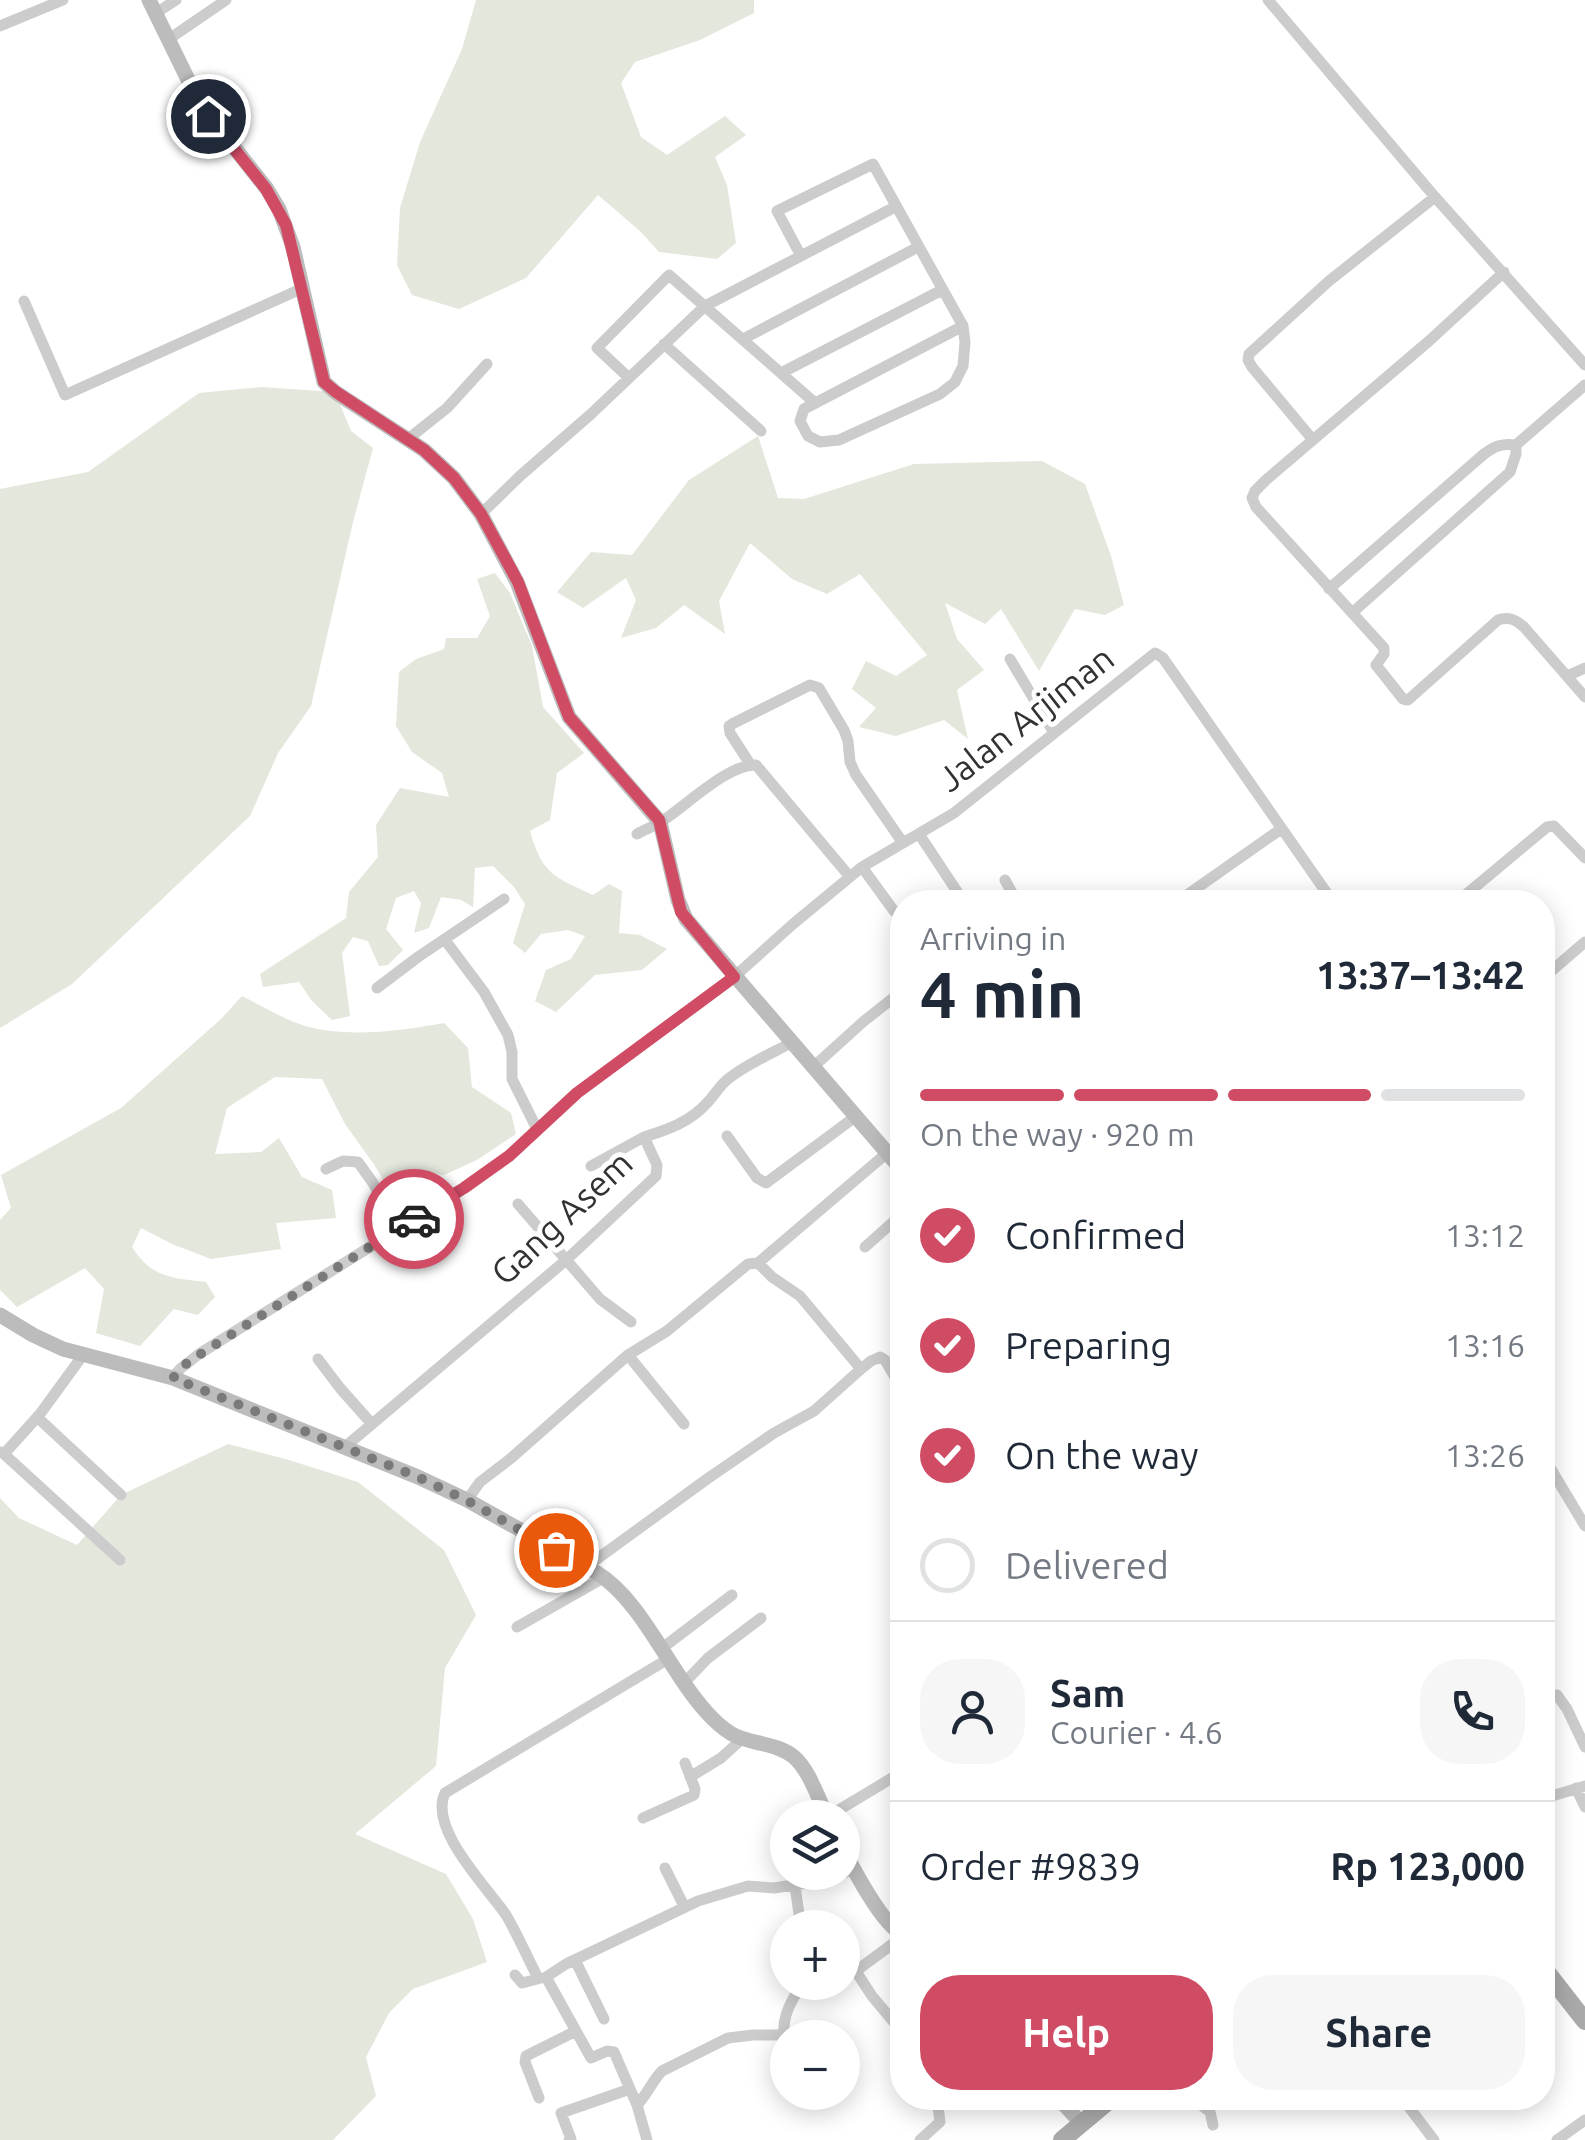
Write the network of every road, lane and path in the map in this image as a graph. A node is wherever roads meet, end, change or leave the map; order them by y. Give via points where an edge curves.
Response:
1 (63, 0) edge
2 (176, 0) edge
3 (226, 0) edge
4 (1268, 0) edge
5 (152, 6) edge
6 (0, 26) edge
7 (169, 39) junction
8 (1435, 196) junction
9 (896, 207) junction
10 (918, 247) junction
11 (801, 256) junction
12 (1504, 272) junction
13 (303, 288) junction
14 (942, 290) junction
15 (24, 302) dead end
16 (705, 306) junction
17 (963, 326) junction
18 (743, 339) junction
19 (664, 344) junction
20 (487, 364) dead end
21 (1585, 366) edge
22 (781, 374) junction
23 (629, 378) junction
24 (1585, 384) edge
25 (814, 403) junction
26 (761, 431) dead end
27 (408, 439) junction
28 (1312, 440) junction
29 (1516, 445) junction
30 (481, 514) junction
31 (1329, 589) junction
32 (1352, 613) junction
33 (1010, 659) dead end
34 (1585, 668) edge
35 (1567, 676) junction
36 (1585, 697) edge
37 (1054, 733) junction
38 (750, 764) junction
39 (660, 822) junction
40 (1281, 830) junction
41 (637, 834) dead end
42 (919, 834) junction
43 (904, 842) junction
44 (1585, 858) edge
45 (862, 867) junction
46 (850, 876) junction
47 (1005, 880) dead end
48 (956, 890) edge
49 (1010, 890) edge
50 (1194, 890) edge
51 (1324, 890) edge
52 (1471, 890) edge
53 (504, 899) dead end
54 (890, 906) edge
55 (445, 940) junction
56 (1585, 942) edge
57 (1555, 968) edge
58 (734, 977) junction
59 (378, 988) dead end
60 (890, 1000) edge
61 (791, 1043) junction
62 (812, 1068) junction
63 (855, 1117) junction
64 (537, 1130) junction
65 (727, 1136) dead end
66 (644, 1137) junction
67 (887, 1153) junction
68 (890, 1156) edge
69 (591, 1166) dead end
70 (326, 1169) dead end
71 (518, 1204) dead end
72 (890, 1224) edge
73 (398, 1228) junction
74 (865, 1246) dead end
75 (565, 1260) junction
76 (758, 1263) junction
77 (0, 1314) edge
78 (631, 1322) dead end
79 (84, 1355) junction
80 (628, 1356) junction
81 (318, 1359) dead end
82 (860, 1369) junction
83 (890, 1369) edge
84 (173, 1378) junction
85 (37, 1417) junction
86 (371, 1424) junction
87 (684, 1424) dead end
88 (346, 1446) junction
89 (2, 1452) edge
90 (1555, 1476) edge
91 (122, 1496) dead end
92 (466, 1500) junction
93 (1585, 1526) edge
94 (120, 1560) dead end
95 (586, 1567) junction
96 (604, 1578) junction
97 (732, 1596) dead end
98 (761, 1618) dead end
99 (517, 1627) dead end
100 (664, 1654) junction
101 (684, 1683) junction
102 (1557, 1695) dead end
103 (743, 1738) junction
104 (1585, 1747) edge
105 (685, 1763) dead end
106 (690, 1777) junction
107 (890, 1779) edge
108 (1581, 1787) edge
109 (1555, 1793) edge
110 (819, 1800) edge
111 (856, 1800) edge
112 (1585, 1807) edge
113 (643, 1818) dead end
114 (665, 1868) dead end
115 (860, 1878) edge
116 (770, 1888) edge
117 (684, 1906) junction
118 (890, 1926) edge
119 (890, 1945) edge
120 (574, 1960) junction
121 (515, 1976) dead end
122 (542, 1978) junction
123 (1555, 1981) edge
124 (1583, 2013) edge
125 (890, 2018) edge
126 (604, 2019) dead end
127 (576, 2031) junction
128 (770, 2036) edge
129 (630, 2090) junction
130 (539, 2098) dead end
131 (637, 2105) junction
132 (938, 2110) edge
133 (1069, 2110) edge
134 (1098, 2110) edge
135 (1207, 2110) edge
136 (1411, 2110) edge
137 (1585, 2120) edge
138 (1082, 2124) junction
139 (1213, 2124) dead end
140 (568, 2140) edge
141 (647, 2140) edge
142 (920, 2140) edge
143 (1062, 2140) edge
144 (1434, 2140) edge
145 (1557, 2140) edge

1 - 6 street
2 - 5 street
3 - 7 street
4 - 8 street
5 - 7 street
7 - 13 street via 200,104 279,209
8 - 12 street
8 - 28 street via 1249,354 1252,367
9 - 10 street
9 - 11 street
9 - 11 street via 873,164 777,211
10 - 14 street
10 - 18 street
11 - 16 street
12 - 21 street
12 - 28 street
13 - 15 street via 65,395
13 - 27 street via 327,386
14 - 17 street
14 - 22 street
16 - 18 street
16 - 19 street
16 - 23 street via 669,275 597,348
17 - 25 street
17 - 25 street via 962,366 940,394 839,440 820,442 800,421
18 - 22 street
19 - 23 street
19 - 26 street
20 - 27 street
22 - 25 street
23 - 30 street
24 - 29 street
27 - 30 street via 454,478
28 - 31 street via 1252,498
29 - 31 street via 1501,444 1484,454
29 - 32 street via 1510,472
30 - 39 street via 518,582 569,717
31 - 32 street
32 - 35 street via 1384,648 1376,665 1405,700 1504,618 1518,621
33 - 37 street
34 - 35 street
35 - 36 street
37 - 40 street, Jalan Arjiman via 1159,654
37 - 42 street, Jalan Arjiman
38 - 39 street
38 - 43 street via 729,726 810,685 820,688 844,730 856,775
38 - 46 street
39 - 41 street
39 - 58 street via 681,912
40 - 50 street
40 - 51 street, Jalan Arjiman
42 - 43 street, Jalan Arjiman
42 - 48 street
43 - 45 street, Jalan Arjiman
44 - 52 street via 1554,826 1547,827
45 - 46 street, Jalan Arjiman
45 - 54 street
46 - 58 street, Jalan Arjiman
47 - 49 street
53 - 55 street
55 - 59 street
55 - 64 street via 508,1035 512,1079
56 - 57 street
58 - 61 street
58 - 64 street, Jalan Arjiman
60 - 62 street
61 - 62 street
61 - 66 street, Gang Asem via 733,1075 685,1121
62 - 63 street
63 - 65 street via 766,1183
63 - 67 street
64 - 73 street, Jalan Arjiman via 464,1188
66 - 69 street
66 - 75 street, Gang Asem via 656,1176
67 - 68 street
67 - 76 street
70 - 73 street via 358,1162
71 - 75 street
72 - 74 street
73 - 84 street, Jalan Arjiman
75 - 78 street
75 - 86 street, Gang Asem
76 - 80 street via 748,1264
76 - 82 street via 800,1296
77 - 79 street
79 - 84 street
79 - 85 street
80 - 87 street
80 - 92 street via 489,1472
81 - 86 street
82 - 83 street via 878,1357
82 - 95 street via 814,1411
84 - 88 street
85 - 89 street
85 - 91 street
86 - 88 street, Gang Asem
88 - 92 street
89 - 94 street
90 - 93 street
92 - 95 street
95 - 96 street
96 - 99 street
96 - 100 street
97 - 100 street
98 - 101 street
100 - 101 street
100 - 122 street via 441,1800 461,1857 506,1915
101 - 103 street via 711,1717
102 - 104 street
103 - 106 street
103 - 110 street via 792,1756
105 - 106 street
106 - 113 street via 692,1796
107 - 111 street
108 - 109 street
108 - 112 street
114 - 117 street
115 - 118 street
116 - 117 street via 748,1886
117 - 120 street
119 - 125 street via 858,1974
120 - 122 street
120 - 126 street
121 - 122 street via 522,1984
122 - 127 street
123 - 124 main road
127 - 129 street via 591,2058 614,2052
127 - 130 street via 526,2056
128 - 131 street via 728,2038 662,2070
129 - 131 street
129 - 140 street via 562,2113
131 - 141 street
132 - 142 street via 940,2122
133 - 138 street
134 - 138 main road
135 - 139 street
136 - 144 street
137 - 145 street
138 - 143 main road

